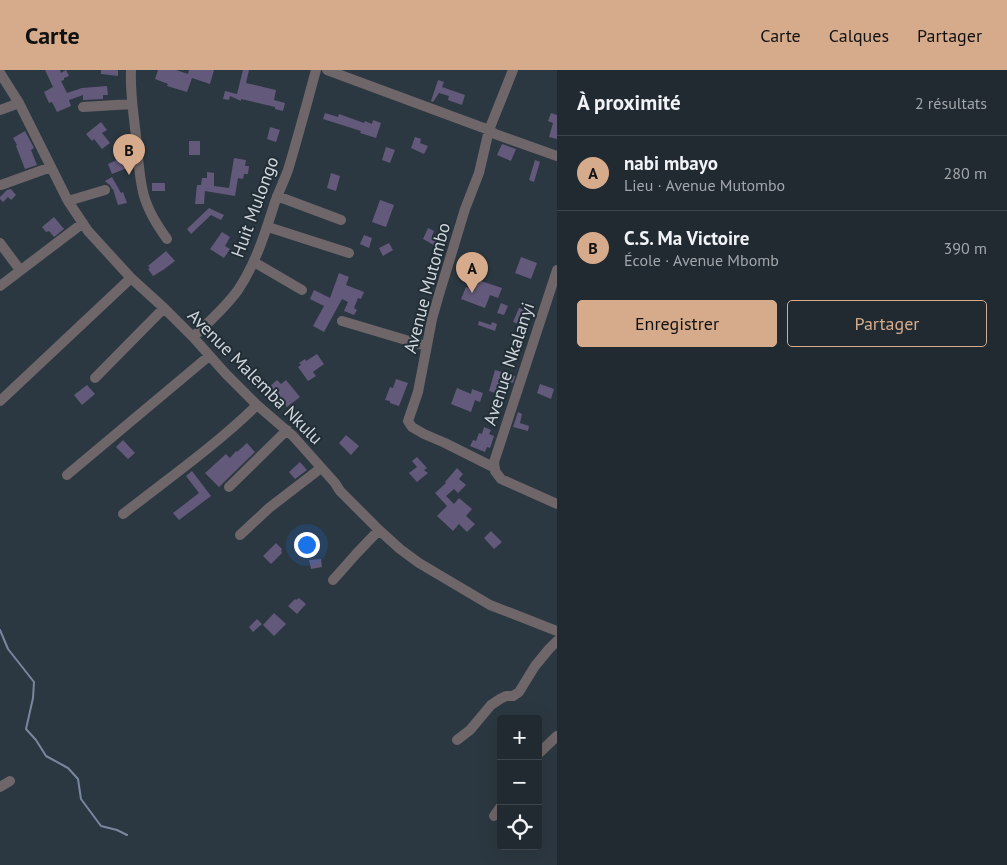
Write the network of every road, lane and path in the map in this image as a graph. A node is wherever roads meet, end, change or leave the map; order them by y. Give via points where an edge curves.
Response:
1 (131, 70) edge
2 (316, 70) edge
3 (327, 70) edge
4 (513, 70) edge
5 (0, 73) edge
6 (19, 103) junction
7 (132, 104) junction
8 (83, 107) dead end
9 (0, 110) edge
10 (489, 130) junction
11 (557, 156) edge
12 (51, 167) junction
13 (1, 185) dead end
14 (105, 190) dead end
15 (277, 196) junction
16 (68, 201) junction
17 (341, 220) dead end
18 (83, 223) junction
19 (268, 227) junction
20 (167, 239) dead end
21 (0, 243) edge
22 (349, 252) dead end
23 (254, 262) junction
24 (20, 270) junction
25 (557, 270) edge
26 (131, 278) junction
27 (0, 286) edge
28 (302, 290) dead end
29 (164, 308) junction
30 (342, 322) dead end
31 (193, 337) junction
32 (426, 346) junction
33 (209, 356) junction
34 (95, 378) dead end
35 (0, 401) edge
36 (257, 405) junction
37 (286, 430) junction
38 (321, 468) junction
39 (494, 468) junction
40 (67, 475) dead end
41 (229, 487) dead end
42 (557, 504) edge
43 (123, 514) dead end
44 (379, 530) junction
45 (240, 535) dead end
46 (333, 580) dead end
47 (557, 631) edge
48 (557, 641) edge
49 (557, 736) edge
50 (456, 740) dead end
51 (542, 750) edge
52 (10, 781) dead end
53 (0, 787) edge
54 (497, 812) edge
55 (494, 816) dead end

1 - 7 street
2 - 15 street, Huit Mulongo via 288,170
3 - 10 street
4 - 10 street, Avenue Mutombo
5 - 6 street, Avenue Malemba Nkulu
6 - 9 street
6 - 12 street, Avenue Malemba Nkulu
7 - 8 street
7 - 20 street via 142,187 150,212
10 - 11 street
10 - 32 street, Avenue Mutombo
12 - 13 street
12 - 16 street, Avenue Malemba Nkulu
14 - 16 street
15 - 17 street
15 - 19 street, Huit Mulongo
16 - 18 street, Avenue Malemba Nkulu
18 - 24 street
18 - 26 street, Avenue Malemba Nkulu
19 - 22 street
19 - 23 street, Huit Mulongo
21 - 24 street
23 - 28 street
23 - 31 street, Huit Mulongo via 232,297
24 - 27 street
25 - 39 street, Avenue Nkalanyi
26 - 29 street, Avenue Malemba Nkulu
26 - 35 street
29 - 31 street, Avenue Malemba Nkulu
29 - 34 street
30 - 32 street
31 - 33 street, Avenue Malemba Nkulu
32 - 39 street, Avenue Mutombo via 409,424
33 - 36 street, Avenue Malemba Nkulu
33 - 40 street
36 - 37 street, Avenue Malemba Nkulu
36 - 43 street
37 - 38 street, Avenue Malemba Nkulu
37 - 41 street
38 - 44 street, Avenue Malemba Nkulu
38 - 45 street
39 - 42 street via 501,479
44 - 46 street
44 - 47 street, Avenue Malemba Nkulu via 413,559 490,605
48 - 50 street via 535,666 519,692 491,705 470,730
49 - 51 street
52 - 53 street
54 - 55 street

